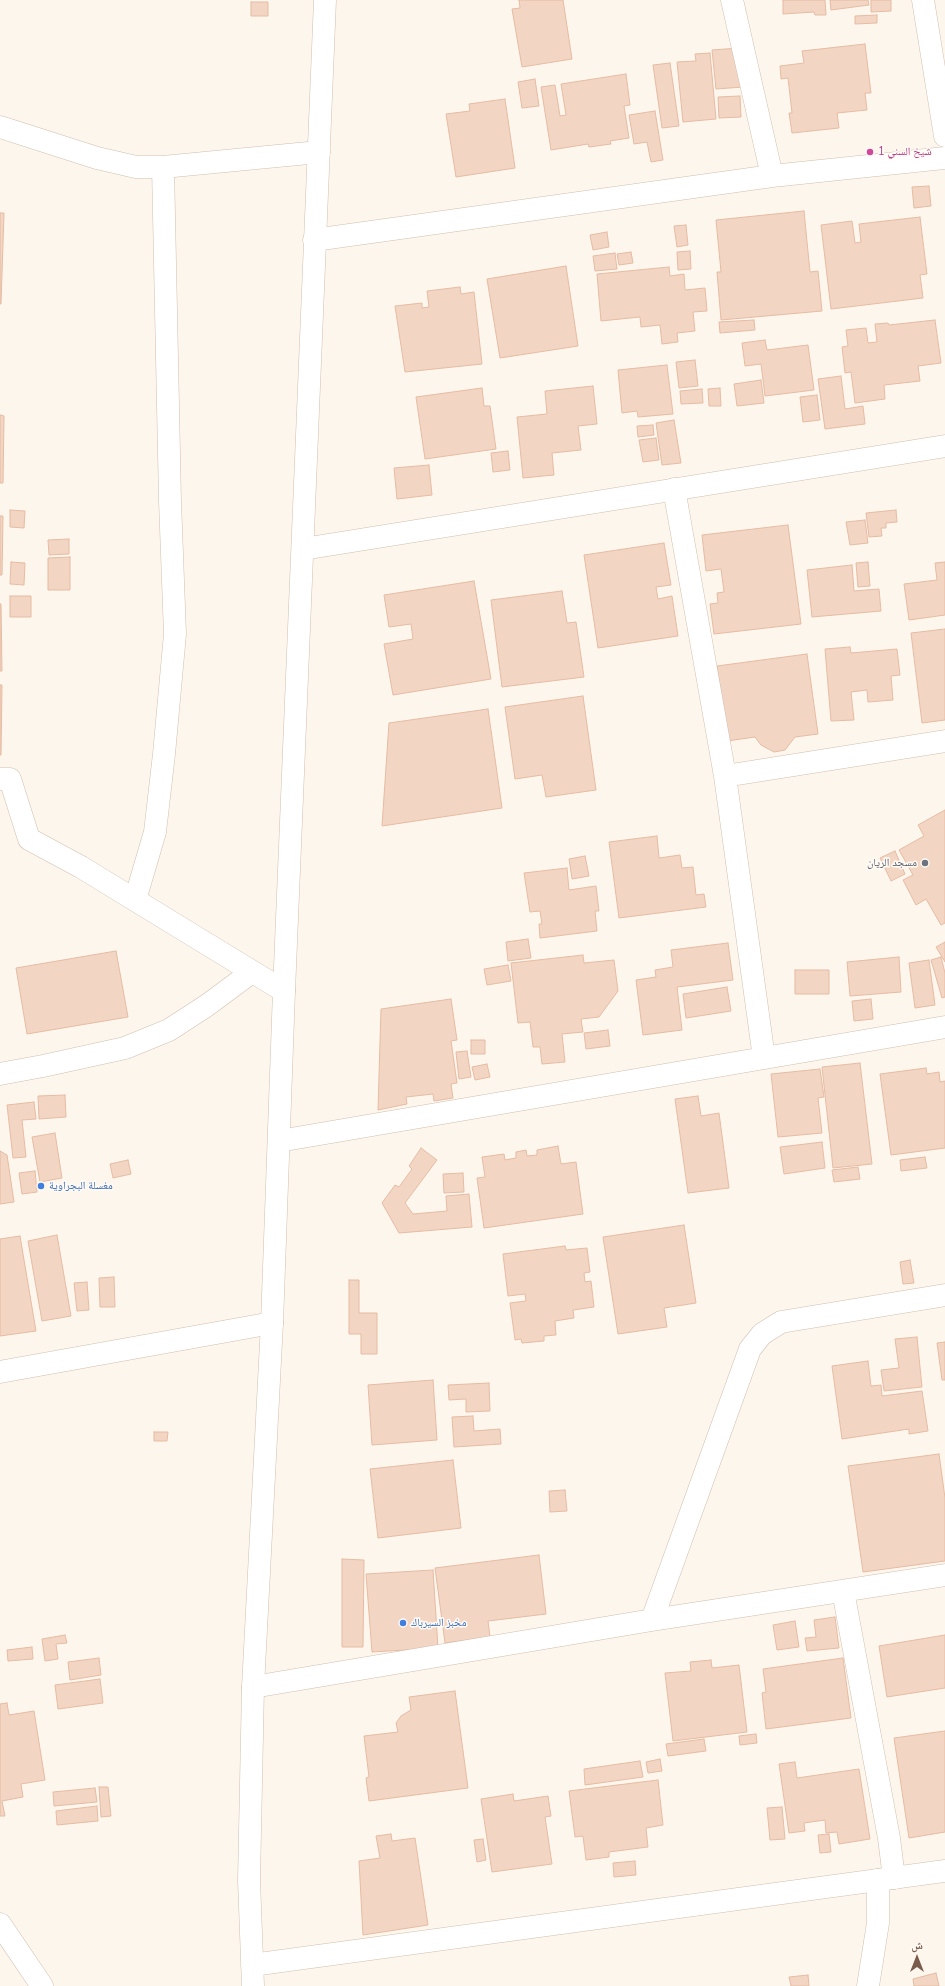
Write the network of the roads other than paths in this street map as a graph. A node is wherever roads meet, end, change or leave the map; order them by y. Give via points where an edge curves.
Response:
1 (325, 0) edge
2 (732, 0) edge
3 (923, 0) edge
4 (2, 126) edge
5 (945, 136) edge
6 (319, 152) junction
7 (945, 158) edge
8 (163, 167) junction
9 (772, 176) junction
10 (314, 240) junction
11 (945, 446) edge
12 (674, 489) junction
13 (303, 549) junction
14 (945, 741) edge
15 (725, 776) junction
16 (0, 779) edge
17 (135, 900) junction
18 (252, 972) junction
19 (284, 991) junction
20 (945, 1027) edge
21 (764, 1058) junction
22 (0, 1074) edge
23 (279, 1141) junction
24 (945, 1295) edge
25 (272, 1322) junction
26 (0, 1372) edge
27 (945, 1575) edge
28 (843, 1591) junction
29 (652, 1620) junction
30 (253, 1687) junction
31 (945, 1871) edge
32 (886, 1879) junction
33 (0, 1924) edge
34 (252, 1976) edge
35 (42, 1986) edge
36 (868, 1986) edge

1 - 6 street
2 - 9 street
3 - 5 street
4 - 8 street via 97,158 136,167
6 - 8 street
6 - 10 street
7 - 9 street
8 - 17 street via 175,634 155,832
9 - 10 street
10 - 13 street
11 - 12 street
12 - 13 street
12 - 15 street
13 - 19 street
14 - 15 street
15 - 21 street
16 - 17 street via 10,780 29,839
17 - 18 street
18 - 19 street
18 - 22 street via 169,1030 125,1048
19 - 23 street
20 - 21 street
21 - 23 street
23 - 25 street
24 - 29 street via 781,1322 762,1334 750,1349
25 - 26 street
25 - 30 street
27 - 28 street
28 - 29 street
28 - 32 street via 889,1838
29 - 30 street
30 - 34 street via 249,1880
31 - 32 street
32 - 34 street
32 - 36 street
33 - 35 street

